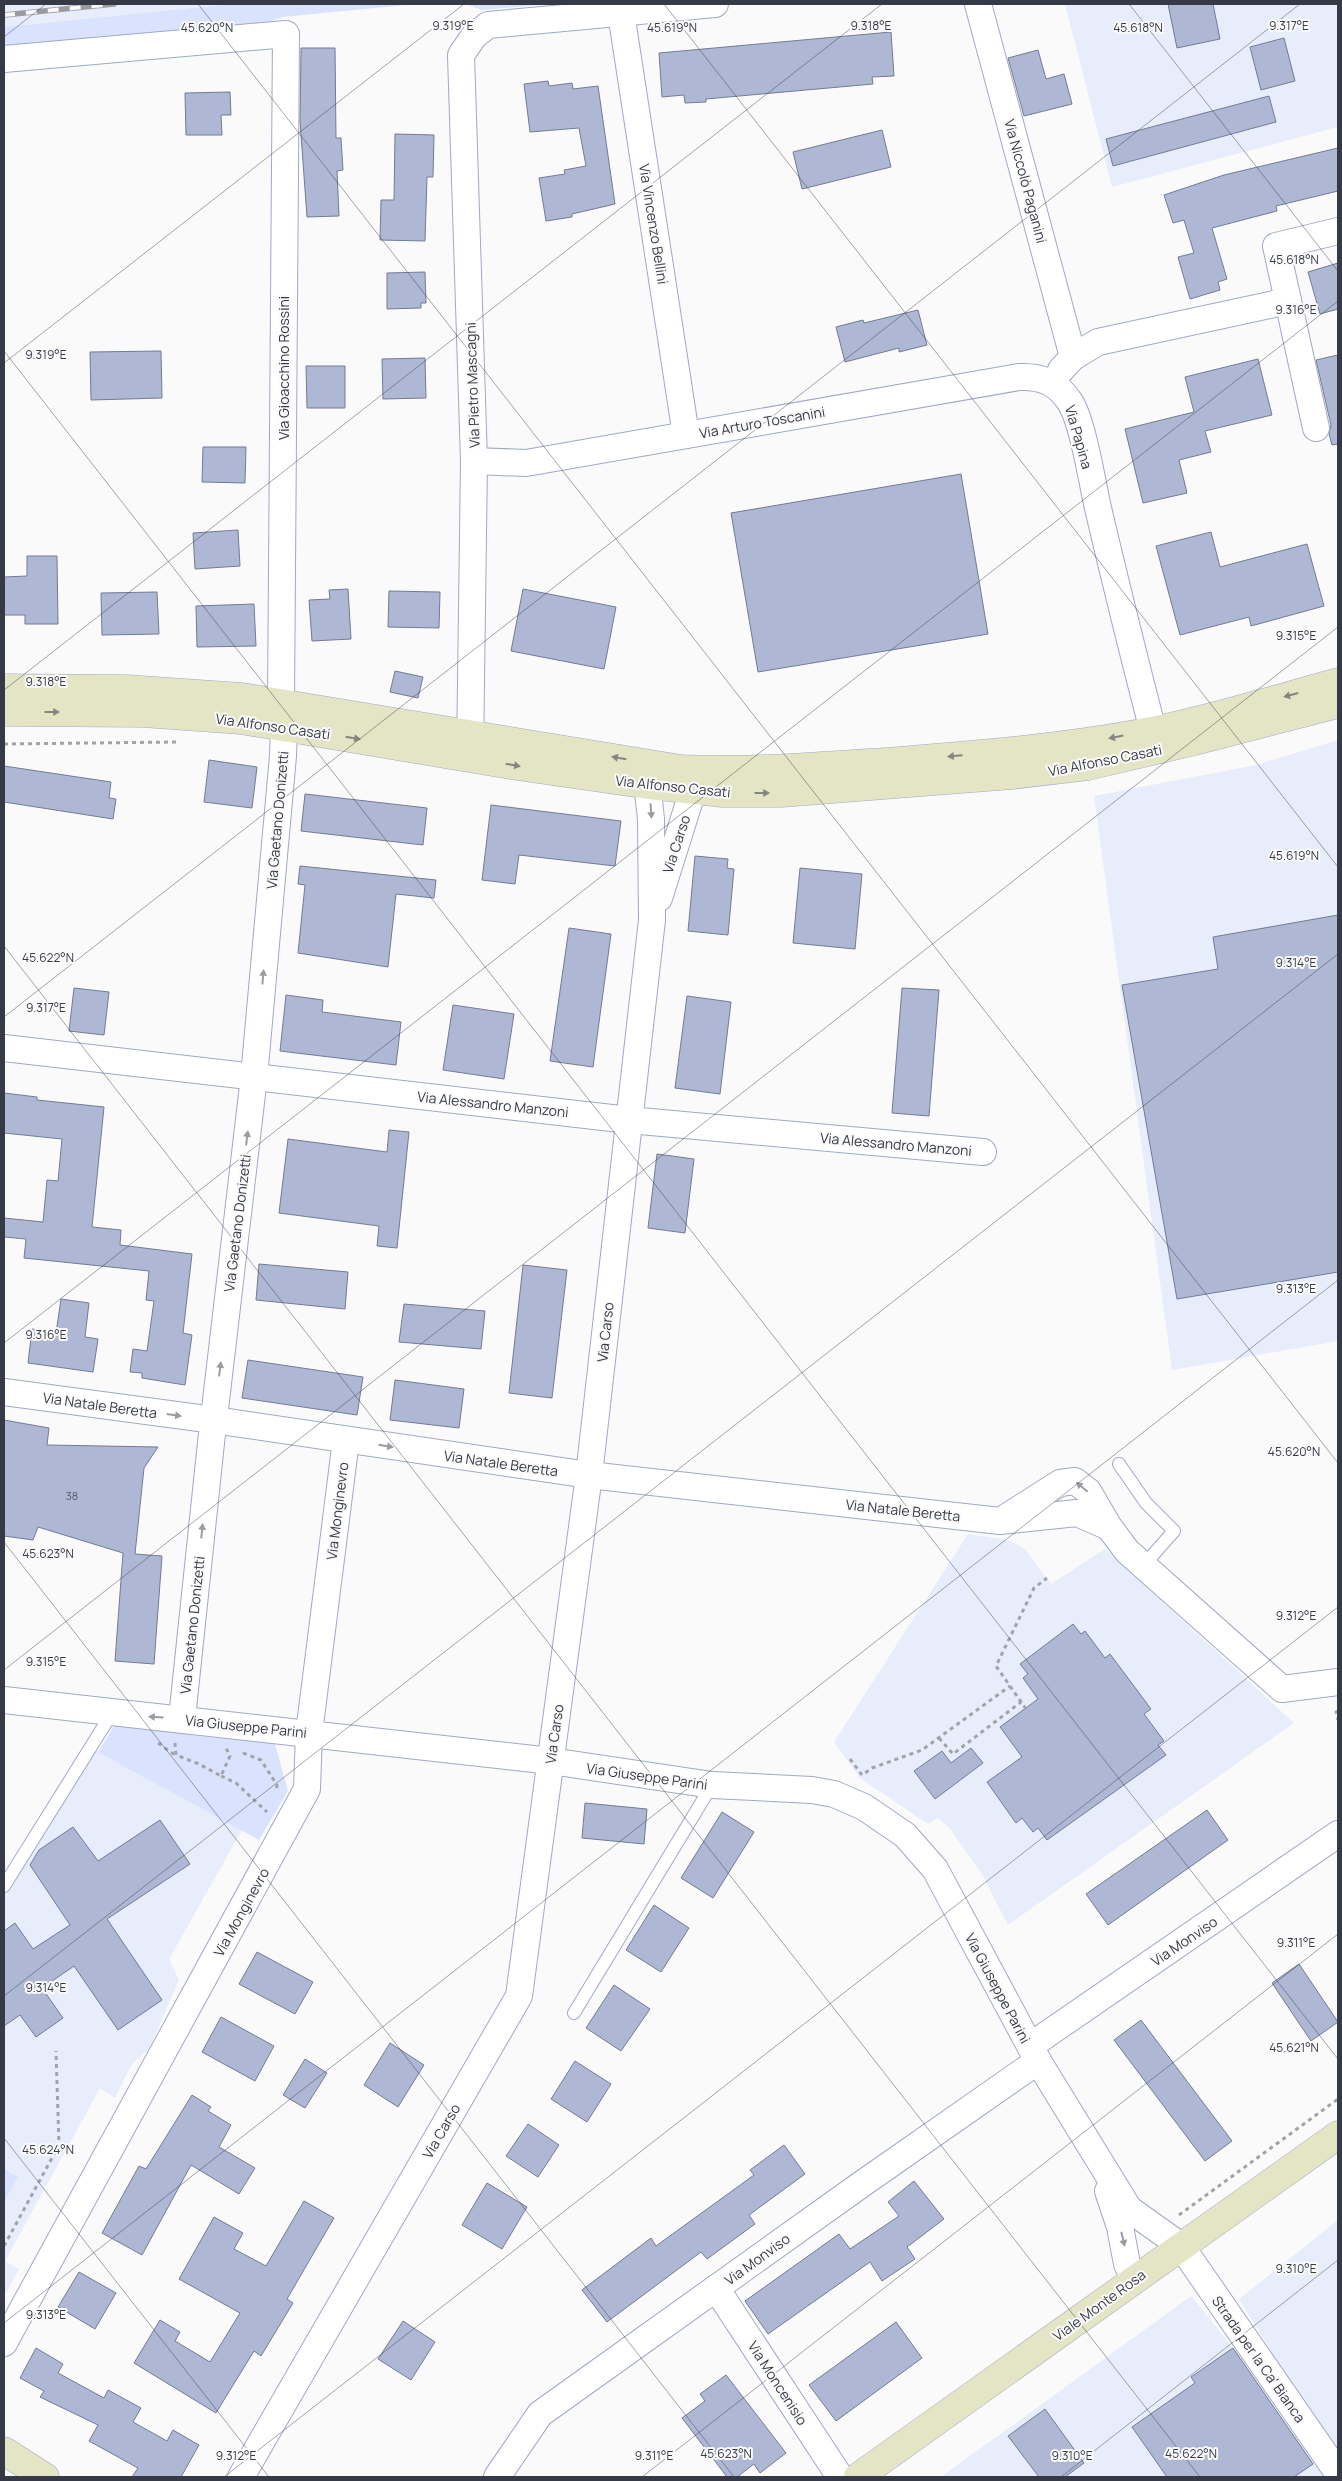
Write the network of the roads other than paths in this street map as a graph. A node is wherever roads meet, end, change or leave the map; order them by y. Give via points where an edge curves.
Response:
1 (715, 4) edge
2 (978, 4) edge
3 (621, 13) junction
4 (4, 59) edge
5 (1338, 231) edge
6 (1288, 301) junction
7 (1073, 357) junction
8 (1049, 381) junction
9 (1316, 428) dead end
10 (686, 435) junction
11 (474, 461) junction
12 (1338, 682) edge
13 (4, 688) edge
14 (1338, 704) edge
15 (4, 712) edge
16 (283, 715) junction
17 (1155, 740) junction
18 (470, 745) junction
19 (647, 774) junction
20 (698, 780) junction
21 (652, 920) junction
22 (4, 1048) edge
23 (254, 1077) junction
24 (629, 1120) junction
25 (983, 1152) dead end
26 (4, 1392) edge
27 (214, 1420) junction
28 (346, 1440) junction
29 (1119, 1464) dead end
30 (589, 1475) junction
31 (1143, 1566) junction
32 (1338, 1682) edge
33 (4, 1700) edge
34 (112, 1713) junction
35 (179, 1728) junction
36 (309, 1733) junction
37 (551, 1762) junction
38 (712, 1785) junction
39 (1338, 1834) edge
40 (4, 1886) edge
41 (574, 2013) dead end
42 (1034, 2054) junction
43 (1338, 2135) edge
44 (1097, 2160) junction
45 (1181, 2246) junction
46 (1134, 2280) junction
47 (716, 2288) junction
48 (4, 2343) edge
49 (4, 2451) edge
50 (1338, 2473) edge
51 (45, 2477) edge
52 (241, 2477) edge
53 (497, 2477) edge
54 (854, 2477) edge

1 - 3 street
2 - 7 street, Via Niccolò Paganini
3 - 10 street, Via Vincenzo Bellini
3 - 11 street, Via Pietro Mascagni via 488,25 474,36 461,55
4 - 16 street, Via Gioacchino Rossini via 286,34
5 - 6 street via 1276,246
6 - 7 street via 1098,342
6 - 9 street
7 - 8 street
8 - 10 street, Via Arturo Toscanini via 1035,376 1019,377
8 - 17 street, Via Papina via 1071,403 1080,432
10 - 11 street, Via Arturo Toscanini via 526,463
11 - 18 street, Via Pietro Mascagni
12 -> 17 main road, Via Alfonso Casati
13 - 16 main road, Via Alfonso Casati via 126,689 242,696
14 - 17 main road, Via Alfonso Casati
15 -> 16 main road, Via Alfonso Casati via 241,720
16 - 18 main road, Via Alfonso Casati
23 -> 16 street, Via Gaetano Donizetti
17 - 20 main road, Via Alfonso Casati via 1088,766 1012,775 781,793 723,793
18 - 19 main road, Via Alfonso Casati
19 - 20 main road, Via Alfonso Casati
19 -> 21 street, Via Carso
20 - 21 street, Via Carso
21 - 24 street, Via Carso
22 - 23 street, Via Alessandro Manzoni
23 - 24 street, Via Alessandro Manzoni
27 -> 23 street, Via Gaetano Donizetti
24 - 25 street, Via Alessandro Manzoni
24 - 30 street, Via Carso
26 -> 27 street, Via Natale Beretta
27 - 28 street, Via Natale Beretta
35 -> 27 street, Via Gaetano Donizetti
28 -> 30 street, Via Natale Beretta
28 - 36 street, Via Monginevro
29 - 31 lane via 1146,1503 1174,1531
30 - 31 street, Via Natale Beretta via 1000,1521 1077,1513 1109,1527
30 - 37 street, Via Carso
31 - 32 street, Via Natale Beretta via 1282,1689
33 - 34 street, Via Giuseppe Parini
35 -> 34 street, Via Giuseppe Parini
34 - 40 lane
35 - 36 street, Via Giuseppe Parini
36 - 37 street, Via Giuseppe Parini
36 - 48 street, Via Monginevro via 307,1789
37 - 38 street, Via Giuseppe Parini
37 - 52 street, Via Carso via 519,1996
38 - 41 lane
38 - 42 street, Via Giuseppe Parini via 834,1794 864,1806 904,1835 935,1869
39 - 42 street, Via Monviso
42 - 44 street, Via Giuseppe Parini
42 - 47 street, Via Monviso
43 - 45 main road, Viale Monte Rosa
44 - 45 street, Via Giuseppe Parini via 1130,2209
44 -> 46 street, Via Giuseppe Parini
45 - 46 main road, Viale Monte Rosa
45 - 50 street, Strada per la Ca' Bianca
46 - 54 main road, Viale Monte Rosa
47 - 53 street, Via Monviso via 540,2414
47 - 54 street, Via Moncenisio
49 - 51 main road

